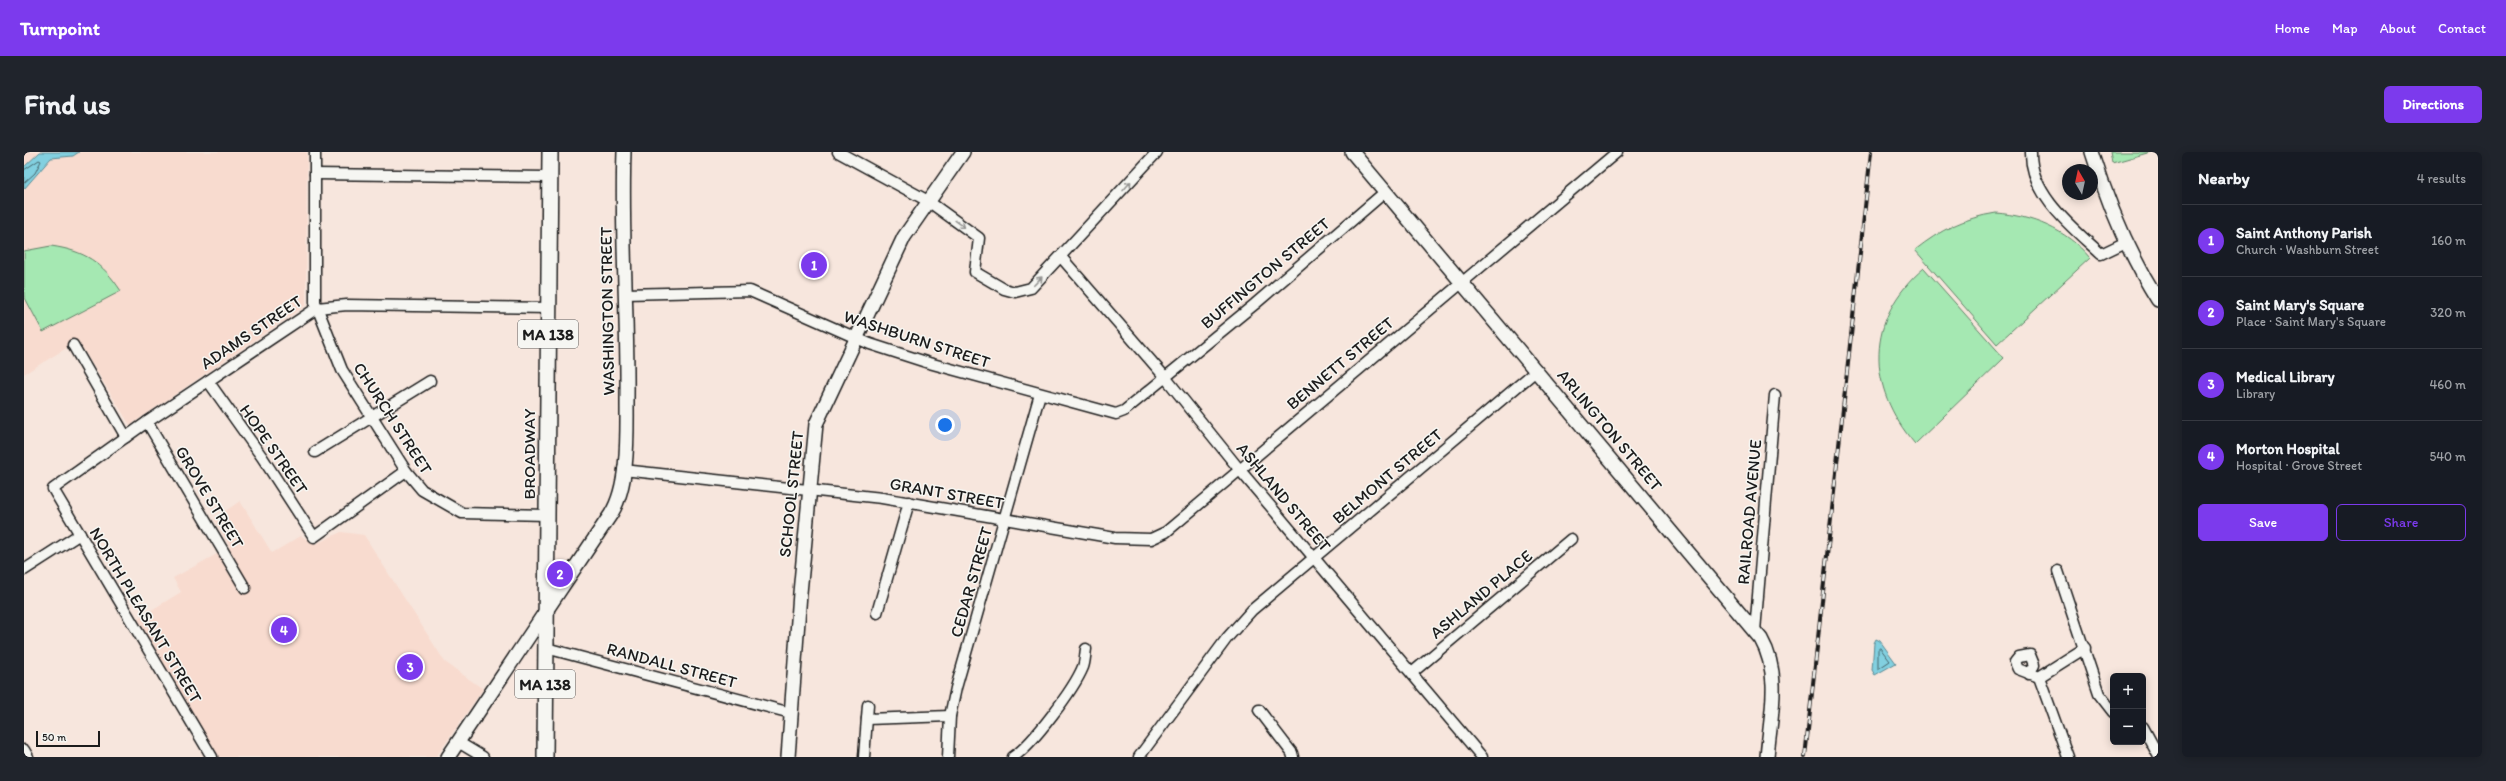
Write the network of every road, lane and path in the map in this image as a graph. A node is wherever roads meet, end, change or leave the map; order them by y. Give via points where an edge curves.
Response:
1 (315, 152) edge
2 (550, 152) edge
3 (624, 152) edge
4 (838, 152) edge
5 (963, 152) edge
6 (1157, 152) edge
7 (1352, 152) edge
8 (1617, 152) edge
9 (2031, 152) edge
10 (2092, 152) edge
11 (315, 174) junction
12 (549, 177) junction
13 (1385, 192) junction
14 (928, 201) junction
15 (2126, 242) junction
16 (1061, 258) junction
17 (1461, 282) junction
18 (625, 294) junction
19 (2158, 300) edge
20 (316, 308) junction
21 (548, 308) junction
22 (856, 339) junction
23 (73, 346) dead end
24 (1536, 370) junction
25 (1165, 377) junction
26 (208, 381) junction
27 (430, 381) dead end
28 (1040, 394) junction
29 (1774, 395) dead end
30 (371, 417) junction
31 (147, 422) junction
32 (126, 437) junction
33 (315, 452) dead end
34 (1239, 469) junction
35 (623, 470) junction
36 (406, 471) junction
37 (53, 489) joint
38 (809, 491) junction
39 (909, 502) junction
40 (547, 515) junction
41 (1006, 519) junction
42 (80, 534) junction
43 (1571, 539) dead end
44 (1314, 558) junction
45 (24, 570) edge
46 (2058, 571) dead end
47 (245, 588) dead end
48 (546, 610) junction
49 (877, 614) dead end
50 (1755, 631) junction
51 (546, 648) junction
52 (2085, 648) junction
53 (1086, 649) dead end
54 (1412, 672) junction
55 (2029, 674) dead end
56 (2039, 677) junction
57 (868, 705) dead end
58 (2111, 709) edge
59 (1259, 710) dead end
60 (791, 713) junction
61 (950, 716) junction
62 (867, 719) junction
63 (2146, 733) edge
64 (458, 742) junction
65 (24, 750) edge
66 (2158, 755) edge
67 (28, 757) edge
68 (212, 757) edge
69 (448, 757) edge
70 (483, 757) edge
71 (545, 757) edge
72 (788, 757) edge
73 (864, 757) edge
74 (948, 757) edge
75 (1013, 757) edge
76 (1139, 757) edge
77 (1293, 757) edge
78 (1482, 757) edge
79 (1768, 757) edge
80 (2068, 757) edge

1 - 11 street, CHURCH STREET
2 - 12 main road, BROADWAY / MA 138
3 - 18 street, WASHINGTON STREET
4 - 14 street
5 - 14 street, SCHOOL STREET
16 -> 6 street
7 - 13 street, ARLINGTON STREET
8 - 17 street, BENNETT STREET
9 - 15 street via 2038,184 2050,203 2079,234 2102,254
10 - 15 street
11 - 12 street
11 - 20 street, CHURCH STREET
12 - 21 main road, BROADWAY / MA 138
13 - 17 street, ARLINGTON STREET
13 - 25 street, BUFFINGTON STREET
14 -> 16 street via 979,238 975,272 1004,289 1020,293 1031,288
14 - 22 street, SCHOOL STREET via 904,237
15 - 19 street
16 - 25 street, ASHLAND STREET
17 - 24 street, ARLINGTON STREET
17 - 34 street, BENNETT STREET
18 - 22 street, WASHBURN STREET via 750,291
18 - 35 street, WASHINGTON STREET via 627,407
20 - 21 street, ADAMS STREET via 347,305
20 - 26 street, ADAMS STREET
20 - 30 street, CHURCH STREET via 339,364
21 - 40 main road, BROADWAY / MA 138
22 - 28 street, WASHBURN STREET
22 - 38 street, SCHOOL STREET via 816,424
23 - 32 street
24 - 44 street, BELMONT STREET
24 - 50 street, ARLINGTON STREET
25 - 28 street, WASHBURN STREET via 1124,411 1116,414
25 - 34 street, ASHLAND STREET
26 - 31 street, ADAMS STREET
26 - 36 street, HOPE STREET via 262,456 314,537
27 - 30 street
28 - 41 street, CEDAR STREET
29 - 50 street, RAILROAD AVENUE
30 - 33 street
30 - 36 street, CHURCH STREET
31 - 32 street, ADAMS STREET
31 - 47 street, GROVE STREET
32 - 37 street, ADAMS STREET
34 - 41 street, GRANT STREET via 1166,532 1151,539 1115,538
34 - 44 street, ASHLAND STREET
35 - 38 street, GRANT STREET
35 - 48 street, WASHINGTON STREET via 620,492 613,510
36 - 40 street, CHURCH STREET via 422,490 462,513
37 - 42 street, NORTH PLEASANT STREET
38 - 39 street, GRANT STREET
38 - 60 street, SCHOOL STREET
39 - 41 street, GRANT STREET
39 - 49 street
40 - 48 main road, BROADWAY / MA 138
41 - 61 street, CEDAR STREET
42 - 45 street
42 - 68 street, NORTH PLEASANT STREET
43 - 54 street, ASHLAND PLACE
44 - 54 street, ASHLAND STREET
44 - 76 street, BELMONT STREET via 1252,610 1230,634
46 - 52 street
48 - 51 main road, BROADWAY / MA 138
48 - 64 street
50 - 79 street, ARLINGTON STREET via 1768,654 1774,686
51 - 60 street, RANDALL STREET
51 - 71 main road, BROADWAY / MA 138
52 - 56 street
52 - 58 street via 2099,694
53 - 75 street via 1084,664 1076,680 1028,746
54 - 78 street, ASHLAND STREET
55 - 56 street
56 - 80 street
57 - 62 street
59 - 77 street
60 - 72 street, SCHOOL STREET
61 - 62 street
61 - 74 street, CEDAR STREET
62 - 73 street
63 - 66 street
64 - 69 street
64 - 70 street
65 - 67 street

